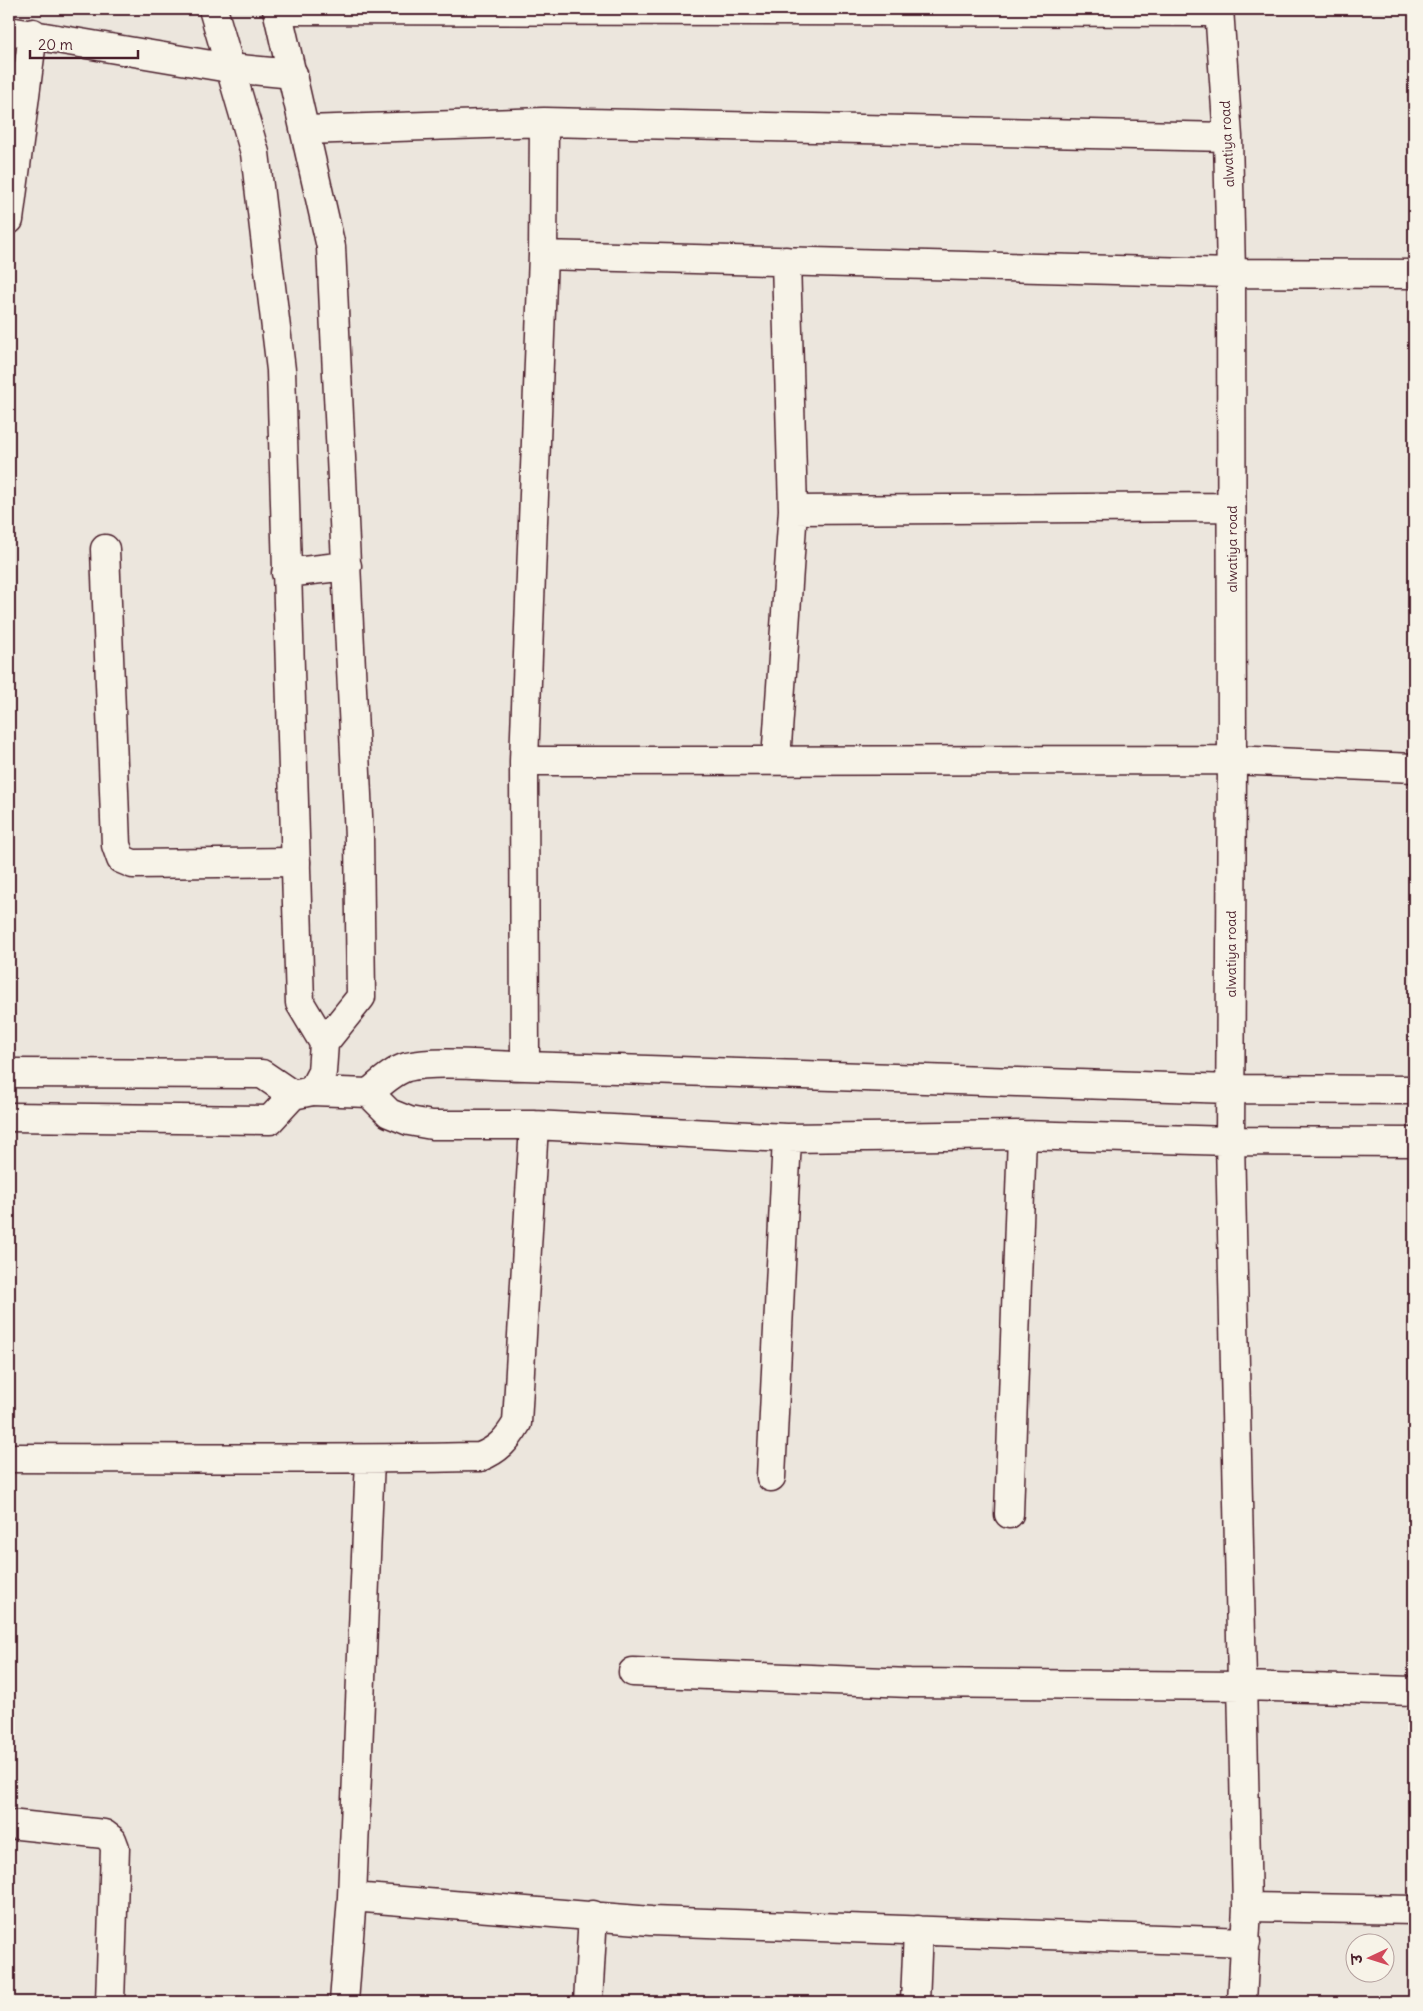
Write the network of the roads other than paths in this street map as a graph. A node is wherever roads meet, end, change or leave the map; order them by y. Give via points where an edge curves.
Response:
1 (213, 9) edge
2 (277, 9) edge
3 (1219, 10) edge
4 (21, 32) edge
5 (229, 68) junction
6 (293, 74) junction
7 (544, 122) junction
8 (306, 130) junction
9 (1228, 137) junction
10 (9, 220) edge
11 (543, 254) junction
12 (786, 261) junction
13 (1231, 273) junction
14 (1414, 274) edge
15 (1231, 507) junction
16 (793, 510) junction
17 (105, 549) dead end
18 (347, 566) junction
19 (286, 573) junction
20 (776, 760) junction
21 (1232, 760) junction
22 (524, 761) junction
23 (1414, 768) edge
24 (296, 862) junction
25 (324, 1043) junction
26 (525, 1066) junction
27 (9, 1073) edge
28 (1230, 1089) junction
29 (1414, 1090) edge
30 (302, 1093) junction
31 (368, 1093) junction
32 (9, 1117) edge
33 (534, 1125) junction
34 (1022, 1135) junction
35 (786, 1138) junction
36 (1230, 1142) junction
37 (1414, 1142) edge
38 (9, 1458) edge
39 (370, 1459) junction
40 (771, 1477) dead end
41 (1010, 1514) dead end
42 (633, 1672) dead end
43 (1242, 1686) junction
44 (1414, 1691) edge
45 (9, 1824) edge
46 (352, 1897) junction
47 (1247, 1907) junction
48 (1414, 1910) edge
49 (593, 1915) junction
50 (918, 1930) junction
51 (1246, 1942) junction
52 (110, 2002) edge
53 (344, 2002) edge
54 (588, 2002) edge
55 (915, 2002) edge
56 (1242, 2002) edge

1 - 5 street
2 - 3 street
2 - 6 street
3 - 9 street, alwatiya road
4 - 5 street
4 - 10 street
5 - 6 street
5 - 19 street via 255,153 282,370
6 - 8 street
7 - 8 street
7 - 9 street
7 - 11 street
8 - 18 street via 332,247
9 - 13 street, alwatiya road
11 - 12 street
11 - 22 street
12 - 13 street
12 - 16 street
13 - 14 street
13 - 15 street, alwatiya road
15 - 16 street
15 - 21 street, alwatiya road
16 - 20 street
17 - 24 street via 116,845 121,859 133,864
18 - 19 street
18 - 25 street via 359,837 361,997
19 - 24 street
20 - 21 street
20 - 22 street
21 - 23 street
21 - 28 street, alwatiya road
22 - 26 street
24 - 25 street via 300,1003
25 - 30 street via 322,1072
26 - 28 street
26 - 31 street via 407,1068 387,1077
27 - 30 street via 262,1074
28 - 29 street
28 - 36 street, alwatiya road
30 - 31 street
30 - 32 street via 270,1120
31 - 33 street via 389,1113 409,1121
33 - 35 street
33 - 39 street via 517,1423 506,1441 495,1451 480,1457
34 - 35 street
34 - 36 street
34 - 41 street
35 - 40 street
36 - 37 street
36 - 43 street, alwatiya road
38 - 39 street
39 - 46 street
42 - 43 street via 910,1684
43 - 44 street
43 - 47 street, alwatiya road
45 - 52 street via 104,1834 112,1840 115,1848
46 - 49 street
46 - 53 street
47 - 48 street
47 - 51 street, alwatiya road
49 - 50 street via 651,1921
49 - 54 street
50 - 51 street
50 - 55 street
51 - 56 street, alwatiya road

